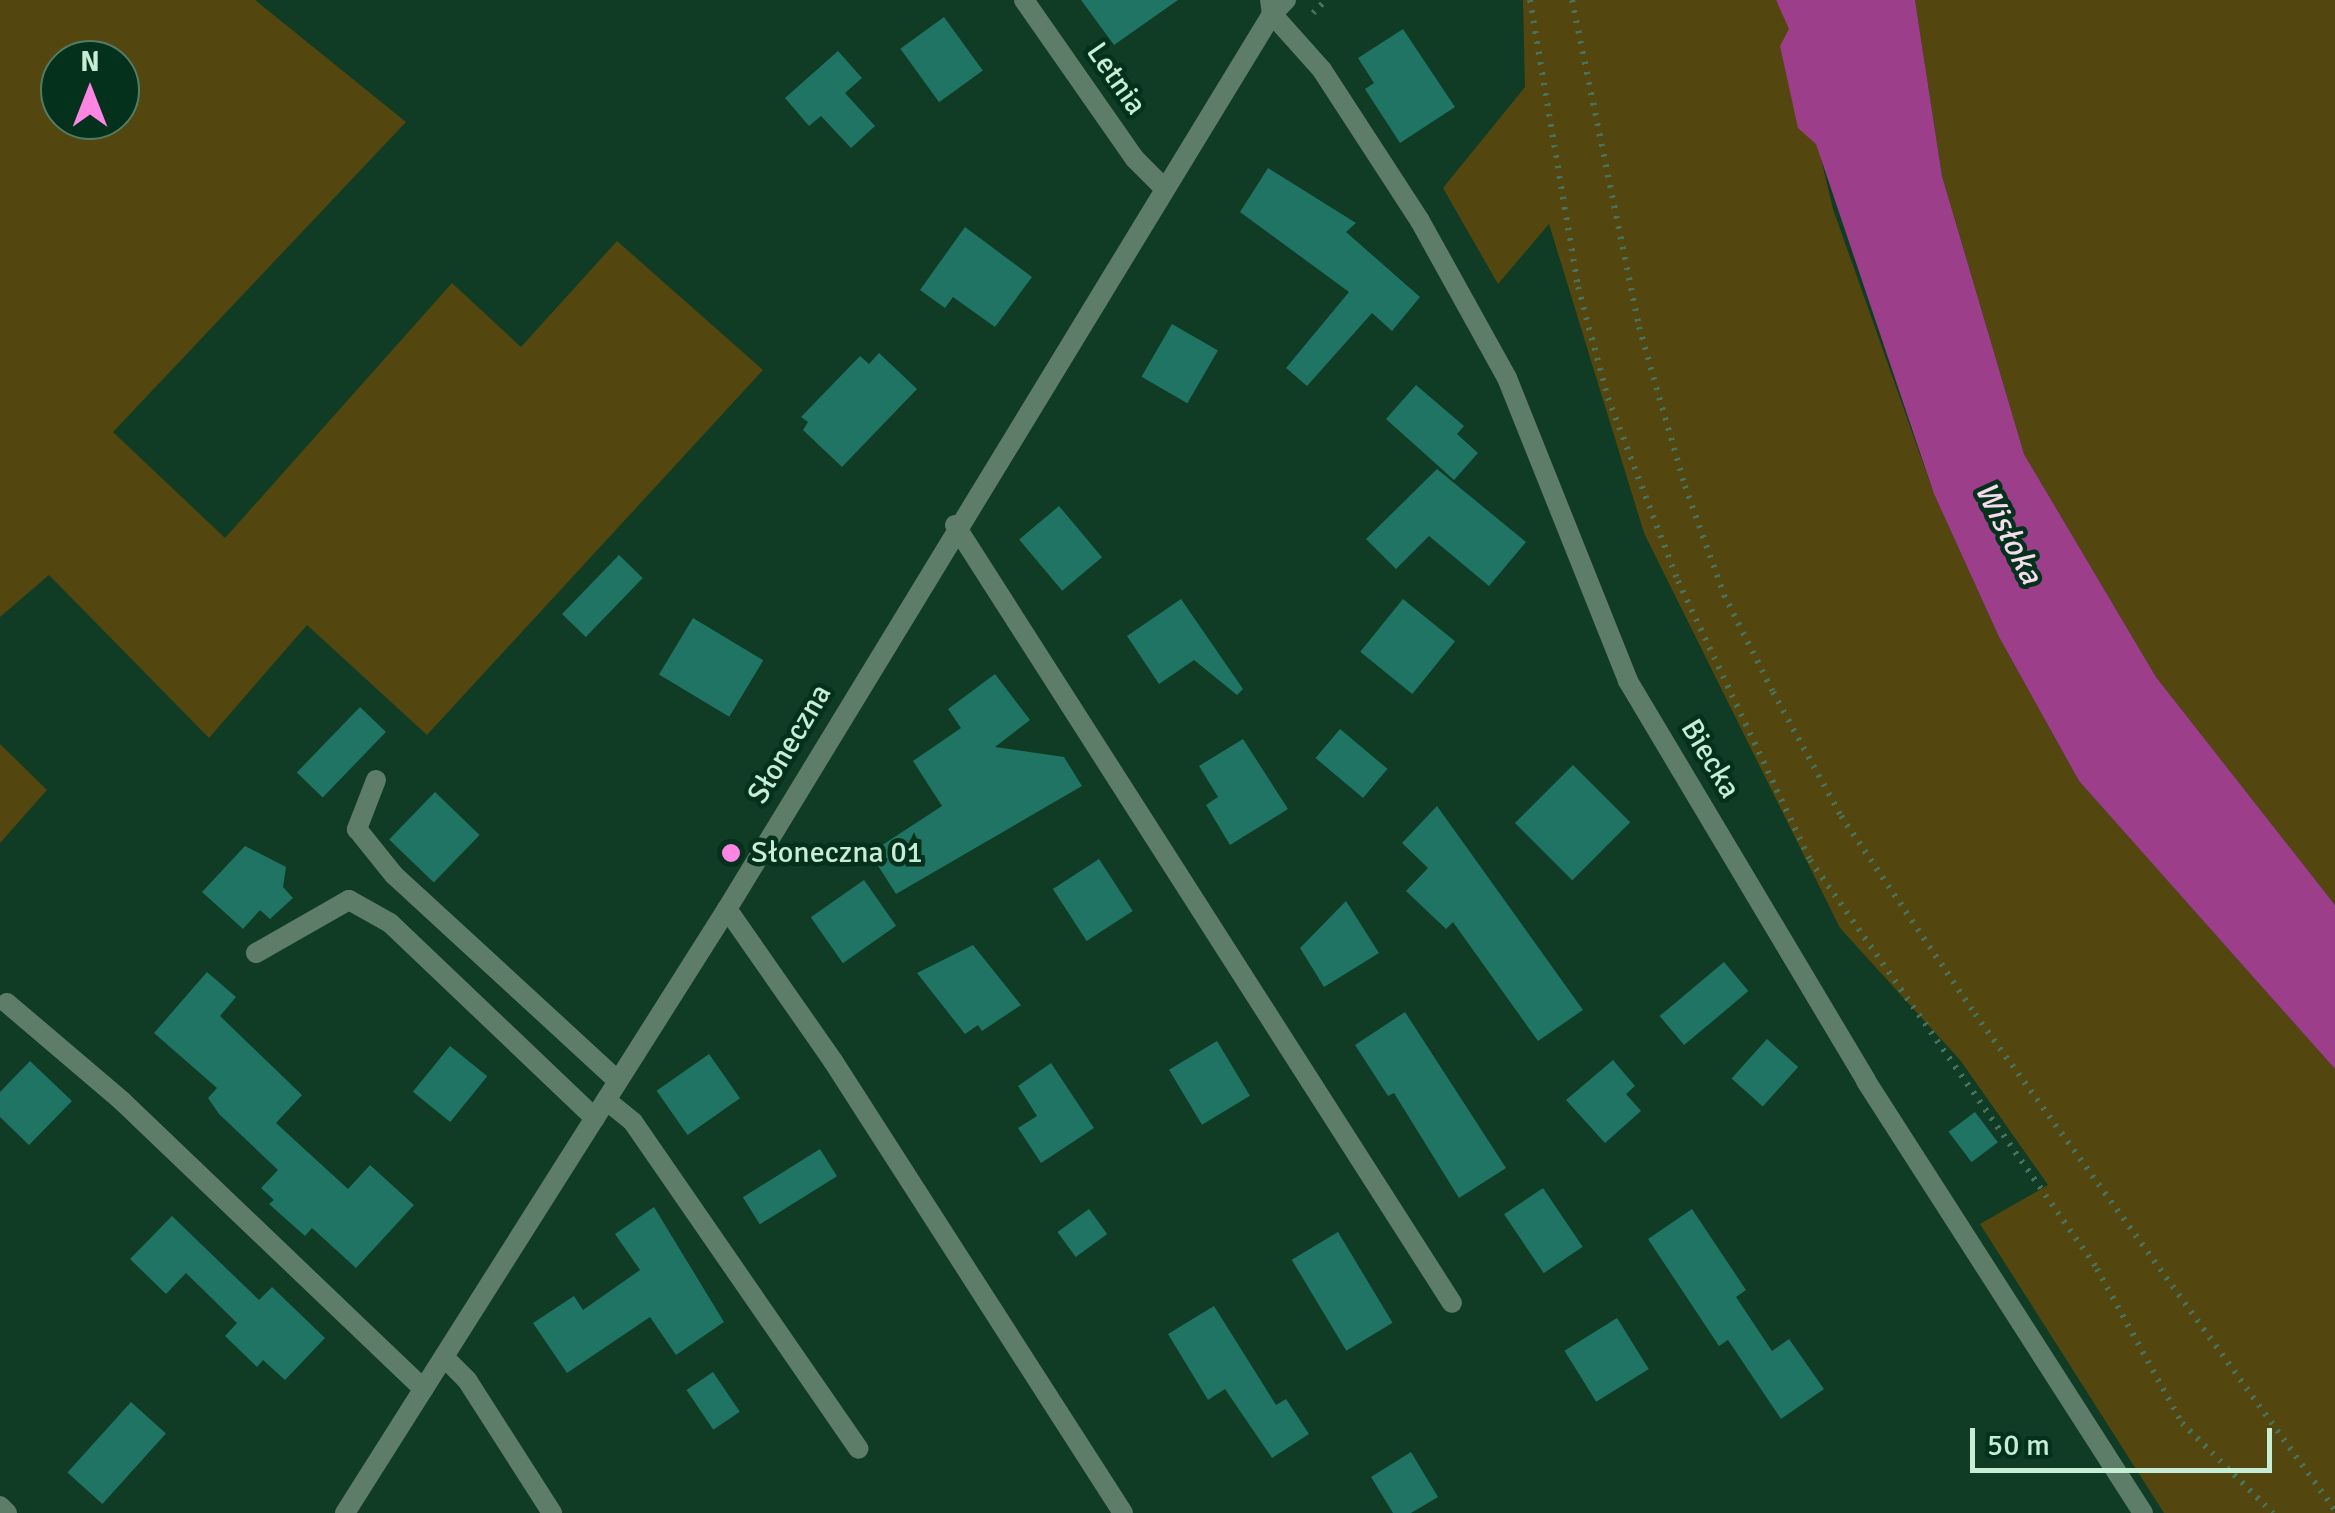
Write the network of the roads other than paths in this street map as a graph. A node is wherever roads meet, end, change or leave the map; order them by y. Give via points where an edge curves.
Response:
1 (1024, 0) edge
2 (1276, 5) edge
3 (1164, 188) junction
4 (955, 525) junction
5 (376, 780) dead end
6 (726, 909) junction
7 (256, 953) dead end
8 (7, 1003) dead end
9 (618, 1081) junction
10 (600, 1109) junction
11 (1452, 1303) dead end
12 (444, 1356) junction
13 (423, 1390) junction
14 (859, 1448) dead end
15 (0, 1506) edge
16 (7, 1513) edge
17 (345, 1513) edge
18 (552, 1513) edge
19 (1123, 1513) edge
20 (2144, 1513) edge

1 - 3 street, Letnia via 1135,159
2 - 3 street, Słoneczna
2 - 20 street, Biecka via 1410,206 1507,378 1628,681 1866,1081
3 - 4 street, Słoneczna
4 - 6 street, Słoneczna
4 - 11 street
5 - 9 street via 357,829 394,876
6 - 9 street, Słoneczna
6 - 19 street via 833,1061
7 - 10 street via 349,900 390,923
8 - 13 street via 122,1101
9 - 10 street, Słoneczna
10 - 12 street, Słoneczna
10 - 14 street via 633,1122
12 - 13 street, Słoneczna
12 - 18 street via 467,1380
13 - 17 street, Słoneczna
15 - 16 street

